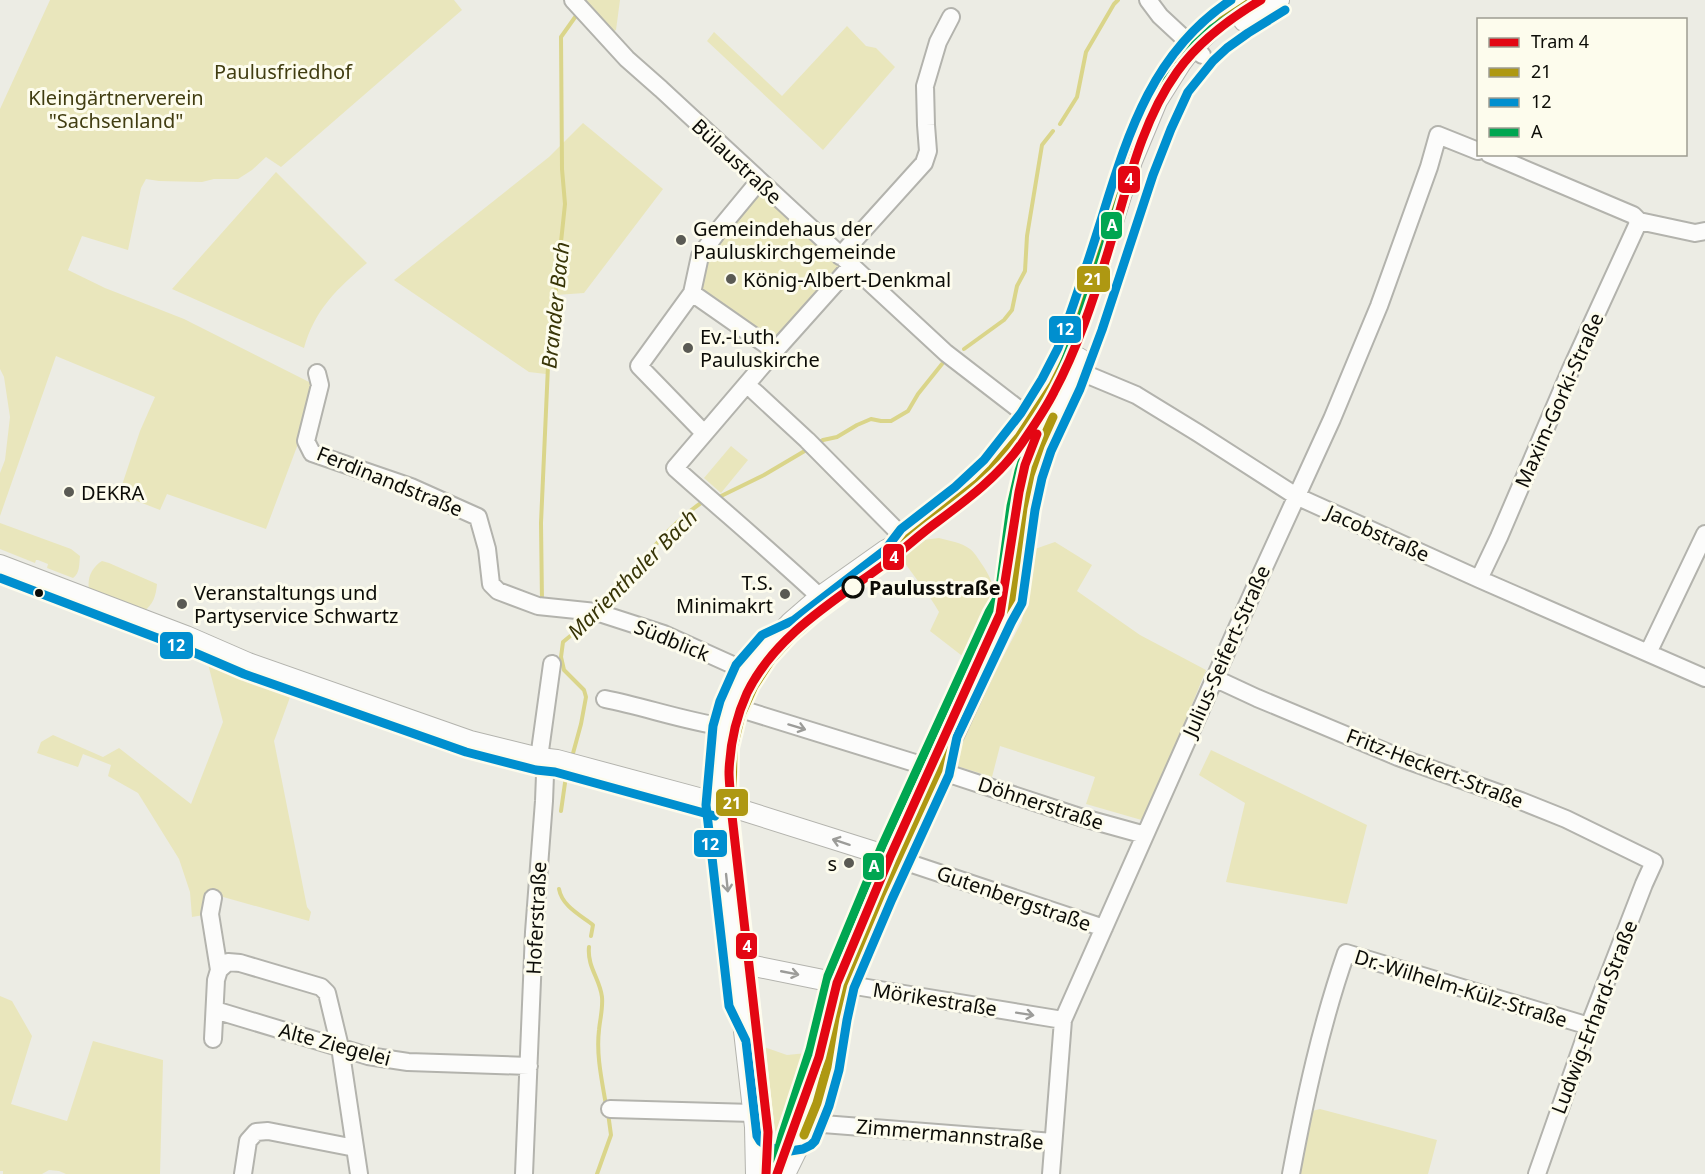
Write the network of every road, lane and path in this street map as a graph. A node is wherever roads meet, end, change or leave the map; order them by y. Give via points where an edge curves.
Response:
1 (573, 0) edge
2 (1148, 0) edge
3 (1254, 0) edge
4 (1279, 0) edge
5 (951, 17) dead end
6 (1197, 51) junction
7 (1477, 150) edge
8 (1494, 156) edge
9 (759, 181) junction
10 (1639, 221) junction
11 (1705, 231) edge
12 (846, 261) junction
13 (692, 293) junction
14 (775, 351) junction
15 (1069, 367) junction
16 (317, 373) dead end
17 (754, 391) dead end
18 (1041, 423) junction
19 (704, 433) junction
20 (1002, 458) junction
21 (1030, 475) junction
22 (1296, 496) junction
23 (1705, 534) edge
24 (906, 540) junction
25 (0, 565) edge
26 (1479, 579) junction
27 (820, 597) junction
28 (599, 613) joint
29 (1648, 653) junction
30 (552, 664) dead end
31 (746, 671) junction
32 (1214, 678) junction
33 (1705, 678) edge
34 (605, 699) dead end
35 (731, 706) junction
36 (724, 727) junction
37 (548, 759) junction
38 (938, 770) junction
39 (718, 804) junction
40 (1145, 835) junction
41 (897, 859) junction
42 (1654, 862) joint
43 (213, 898) dead end
44 (1104, 928) junction
45 (736, 964) junction
46 (219, 970) junction
47 (843, 984) junction
48 (215, 1010) junction
49 (1063, 1020) junction
50 (1588, 1026) junction
51 (213, 1039) dead end
52 (340, 1047) junction
53 (529, 1066) junction
54 (610, 1109) dead end
55 (753, 1113) junction
56 (810, 1123) junction
57 (1053, 1142) junction
58 (355, 1148) junction
59 (243, 1174) edge
60 (359, 1174) edge
61 (524, 1174) edge
62 (756, 1174) edge
63 (785, 1174) edge
64 (1051, 1174) edge
65 (1292, 1174) edge
66 (1537, 1174) edge

1 - 9 street, Bülaustraße via 627,59
2 - 6 street
3 - 6 main road via 1213,28
4 - 6 main road
5 - 12 street via 938,42 925,86 928,151 924,163
6 - 15 main road via 1166,84 1140,140
7 - 22 street, Julius-Seifert-Straße via 1438,135 1379,306
8 - 10 street via 1633,215
9 - 12 street, Bülaustraße
9 - 13 street via 700,256
10 - 11 street via 1695,233
10 - 26 street, Maxim-Gorki-Straße
12 - 14 street
12 - 18 street, Bülaustraße via 961,366
13 - 14 street
13 - 19 street via 639,366
14 - 19 street
15 - 18 main road
15 - 22 street, Jacobstraße via 1136,395
16 - 28 street, Ferdinandstraße via 320,385 306,441 312,453 411,487 478,517 491,584 498,591 538,606
17 - 24 street
18 - 20 main road
18 - 21 main road via 1040,446
19 - 27 street via 675,468
20 - 21 main road via 1022,462
20 - 24 main road via 964,495
21 - 38 main road via 1014,586 1002,631
22 - 26 street, Jacobstraße
22 - 32 street, Julius-Seifert-Straße
23 - 29 street
24 - 27 main road
25 - 37 main road, Gutenbergstraße via 248,663 470,741
26 - 29 street, Jacobstraße
27 - 31 main road
28 - 31 street, Südblick via 664,634
29 - 33 street, Jacobstraße
30 - 37 street, Hoferstraße
31 - 35 main road
32 - 40 street, Julius-Seifert-Straße
32 - 42 street, Fritz-Heckert-Straße via 1398,757 1566,819
34 - 36 street
35 - 36 main road
35 -> 38 street, Döhnerstraße
36 - 39 main road
37 - 39 main road, Gutenbergstraße
37 - 53 street, Hoferstraße via 534,932
38 - 40 street, Döhnerstraße
38 - 41 main road
41 -> 39 main road, Gutenbergstraße
39 -> 45 main road
40 - 44 street, Julius-Seifert-Straße
41 - 44 street, Gutenbergstraße
41 - 47 main road
42 - 50 street, Ludwig-Erhard-Straße
43 - 46 street via 210,914
44 - 49 street, Julius-Seifert-Straße
45 -> 47 main road, Mörikestraße
45 - 55 main road
46 - 48 street
46 - 52 street via 228,962 240,963 321,987 327,993
47 -> 49 street, Mörikestraße
47 - 56 main road via 827,1067
48 - 51 street
48 - 52 street, Alte Ziegelei
49 - 57 street, Julius-Seifert-Straße
50 - 65 street, Dr.-Wilhelm-Külz-Straße via 1346,953 1331,994
50 - 66 street, Ludwig-Erhard-Straße
52 - 53 street, Alte Ziegelei via 408,1062
52 - 58 street
53 - 61 street, Hoferstraße
54 - 55 street
55 - 62 main road
56 - 57 street, Zimmermannstraße
56 - 63 main road
57 - 64 street, Julius-Seifert-Straße
58 - 59 street via 256,1132 249,1141
58 - 60 street

